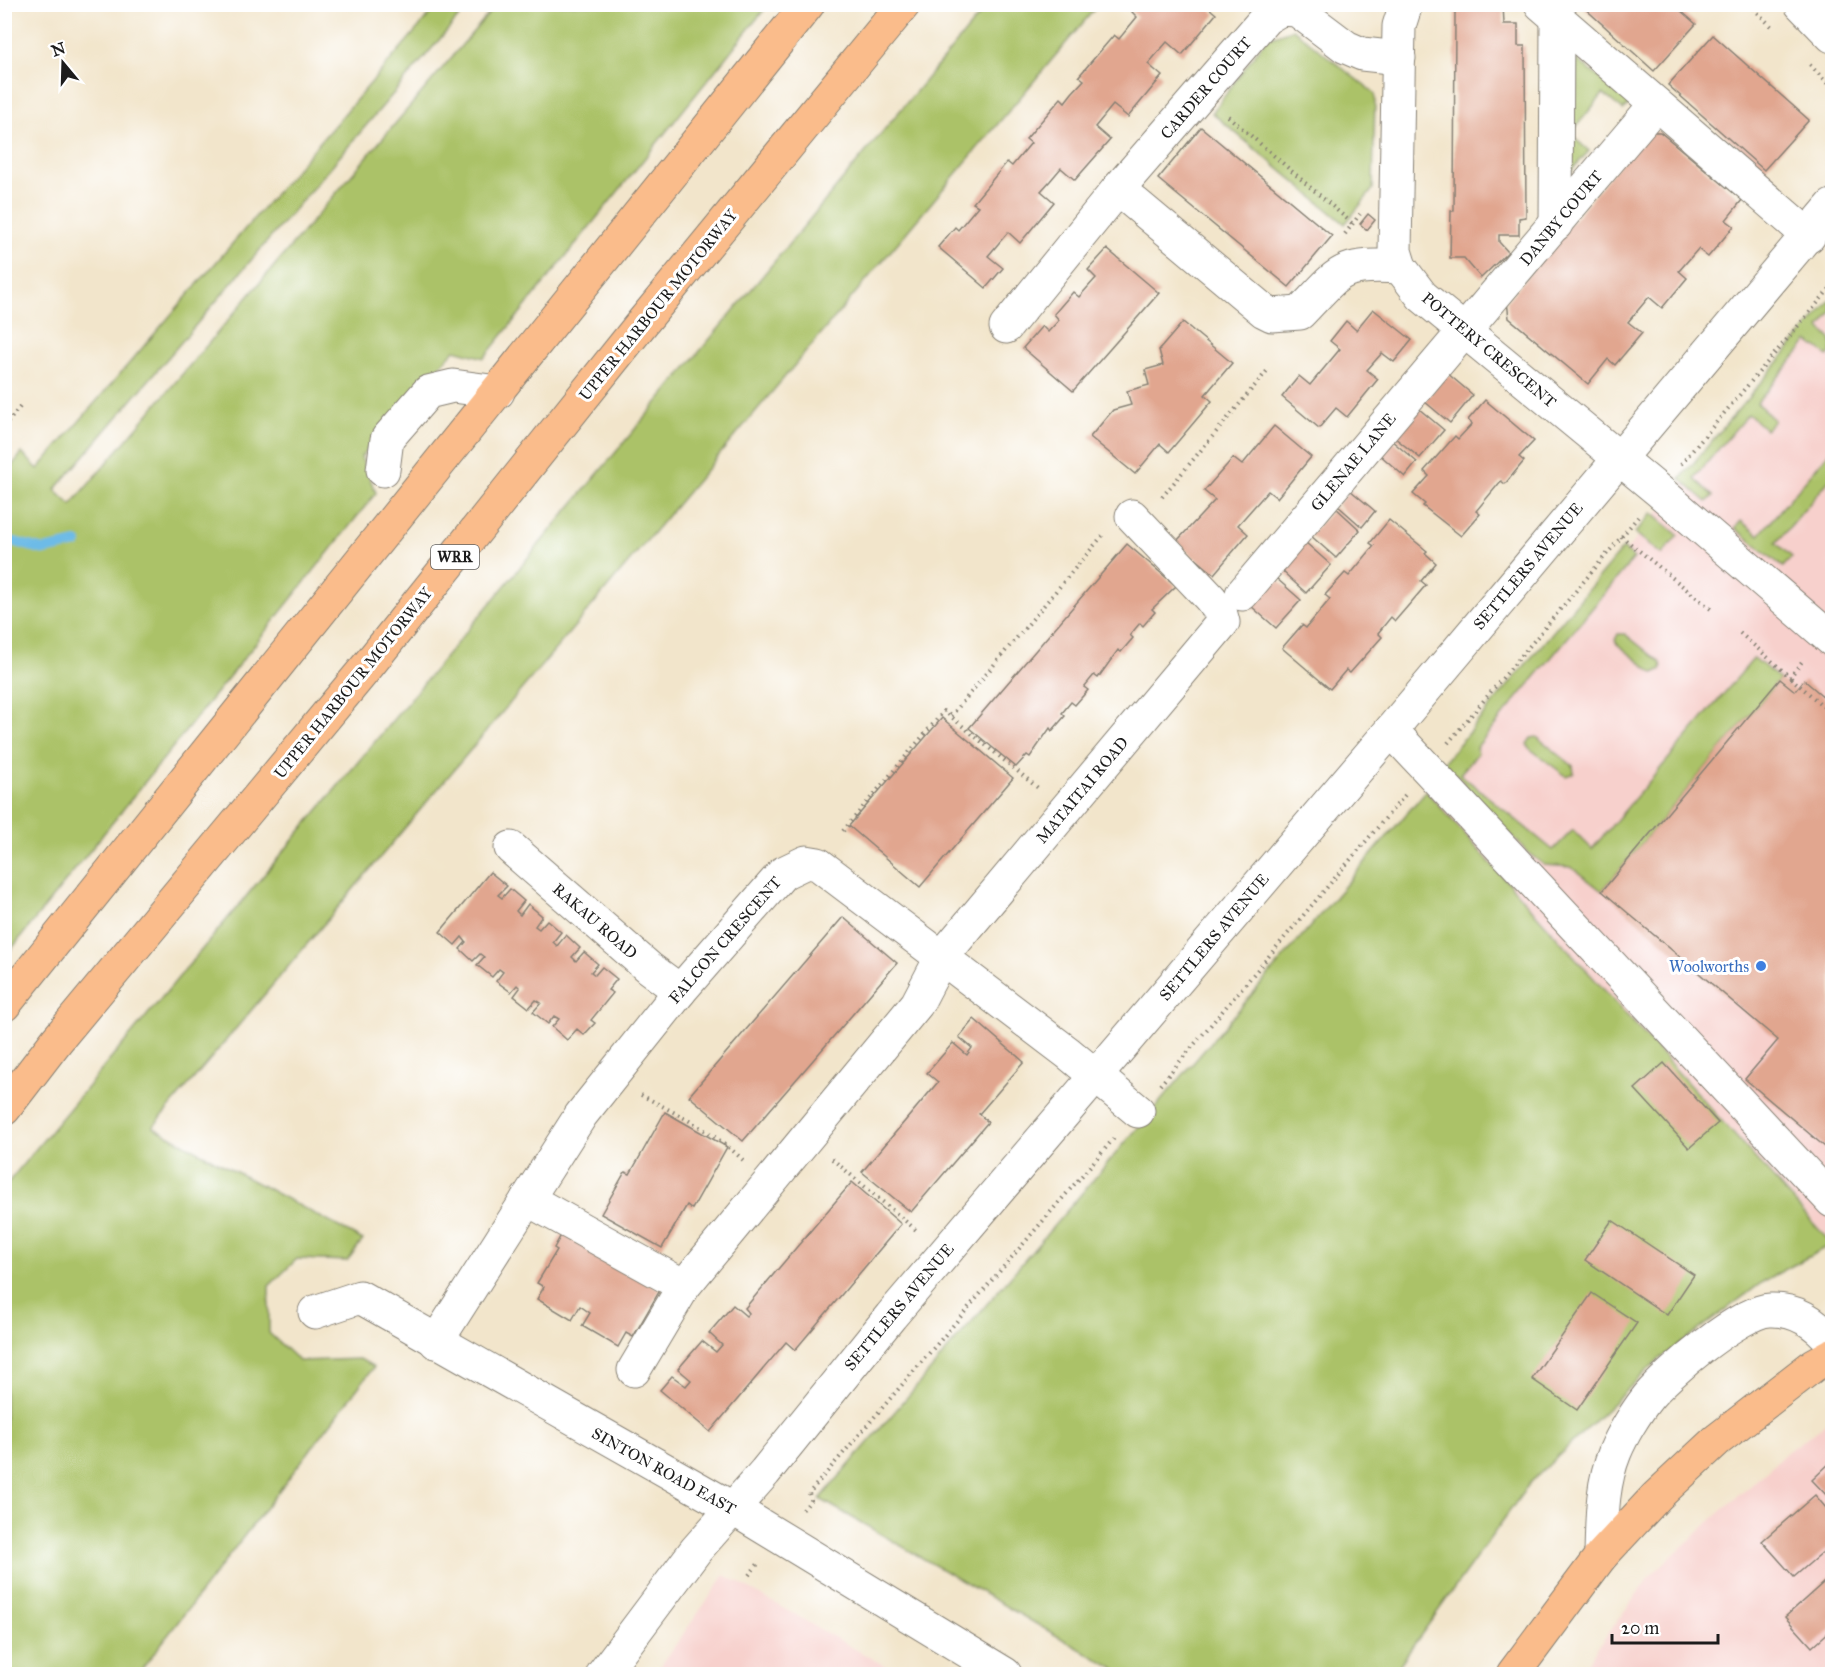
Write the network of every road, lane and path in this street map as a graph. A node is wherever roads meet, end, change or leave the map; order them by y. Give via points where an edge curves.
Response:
1 (808, 4) edge
2 (904, 4) edge
3 (1406, 4) edge
4 (1801, 4) edge
5 (1549, 12) edge
6 (1833, 36) edge
7 (1399, 58) junction
8 (1656, 104) junction
9 (1220, 110) dead end
10 (1118, 189) junction
11 (1833, 206) edge
12 (1557, 224) junction
13 (1809, 236) junction
14 (1339, 242) dead end
15 (1400, 267) junction
16 (1833, 286) edge
17 (1006, 327) dead end
18 (1464, 330) junction
19 (1267, 371) dead end
20 (498, 392) junction
21 (20, 407) dead end
22 (4, 427) edge
23 (1619, 459) junction
24 (1678, 468) dead end
25 (383, 470) dead end
26 (1643, 510) dead end
27 (1133, 515) junction
28 (1621, 536) junction
29 (1242, 594) dead end
30 (1712, 609) dead end
31 (1740, 633) dead end
32 (1820, 648) edge
33 (1791, 678) dead end
34 (1833, 714) edge
35 (951, 716) junction
36 (1391, 730) junction
37 (1427, 769) junction
38 (1040, 789) dead end
39 (843, 831) dead end
40 (511, 848) dead end
41 (941, 958) junction
42 (680, 991) junction
43 (4, 1005) edge
44 (1095, 1077) junction
45 (635, 1092) dead end
46 (4, 1109) edge
47 (1137, 1113) junction
48 (809, 1138) junction
49 (768, 1185) junction
50 (1830, 1191) edge
51 (527, 1199) junction
52 (916, 1230) dead end
53 (684, 1286) junction
54 (315, 1312) dead end
55 (436, 1342) junction
56 (1833, 1342) edge
57 (1833, 1355) edge
58 (634, 1370) dead end
59 (732, 1508) junction
60 (801, 1512) dead end
61 (1601, 1556) junction
62 (761, 1560) dead end
63 (749, 1575) dead end
64 (603, 1674) edge
65 (1005, 1674) edge
66 (1513, 1674) edge

1 - 20 main road
2 - 46 main road, UPPER HARBOUR MOTORWAY / WRR
3 - 7 street, POTTERY CRESCENT via 1399,26
4 - 6 street
5 - 8 street
5 - 12 street
7 - 10 street, CARDER COURT via 1362,54 1346,47 1297,10 1281,9 1266,18
7 - 15 street, POTTERY CRESCENT via 1395,251
8 - 12 street, DANBY COURT
8 - 13 street
9 - 14 path via 1354,225
10 - 15 street via 1272,315 1300,313 1342,270 1360,265
10 - 17 street, CARDER COURT
11 - 13 street, SETTLERS AVENUE
12 - 18 street, DANBY COURT
13 - 23 street, SETTLERS AVENUE
15 - 18 street, POTTERY CRESCENT via 1422,296
16 - 24 path
18 - 23 street, POTTERY CRESCENT
18 - 29 street, GLENAE LANE
19 - 27 path
20 - 25 street via 453,386 428,392 387,439
20 - 43 main road
21 - 22 path
23 - 32 street, POTTERY CRESCENT via 1659,490
23 - 36 street, SETTLERS AVENUE
26 - 28 path
27 - 35 path
27 - 41 street, MATAITAI ROAD via 1210,598 1220,611 1222,622
28 - 30 path
28 - 37 path
31 - 32 path via 1790,677
33 - 34 path
35 - 38 path
35 - 39 path via 945,711
36 - 37 street
36 - 44 street, SETTLERS AVENUE
37 - 47 path
37 - 50 street
40 - 42 street, RAKAU ROAD
41 - 42 street, FALCON CRESCENT via 818,864 806,862 783,873
41 - 44 street, FALCON CRESCENT
41 - 48 street, MATAITAI ROAD via 917,1004
42 - 51 street, FALCON CRESCENT via 581,1115
44 - 47 street, FALCON CRESCENT
44 - 59 street, SETTLERS AVENUE
45 - 49 path via 720,1140
47 - 60 path via 809,1492 811,1500
48 - 49 street, MATAITAI ROAD
48 - 52 path
49 - 53 street, MATAITAI ROAD
51 - 53 street
51 - 55 street, FALCON CRESCENT
53 - 58 street, MATAITAI ROAD
54 - 55 street, SINTON ROAD EAST via 360,1298
55 - 59 street, SINTON ROAD EAST
56 - 61 street via 1821,1327 1803,1316 1768,1310 1738,1322 1706,1345 1647,1397 1615,1452 1606,1483
57 - 61 main road via 1814,1365 1717,1440
59 - 64 street, SETTLERS AVENUE
59 - 65 street, SINTON ROAD EAST
61 - 66 main road
62 - 63 path

